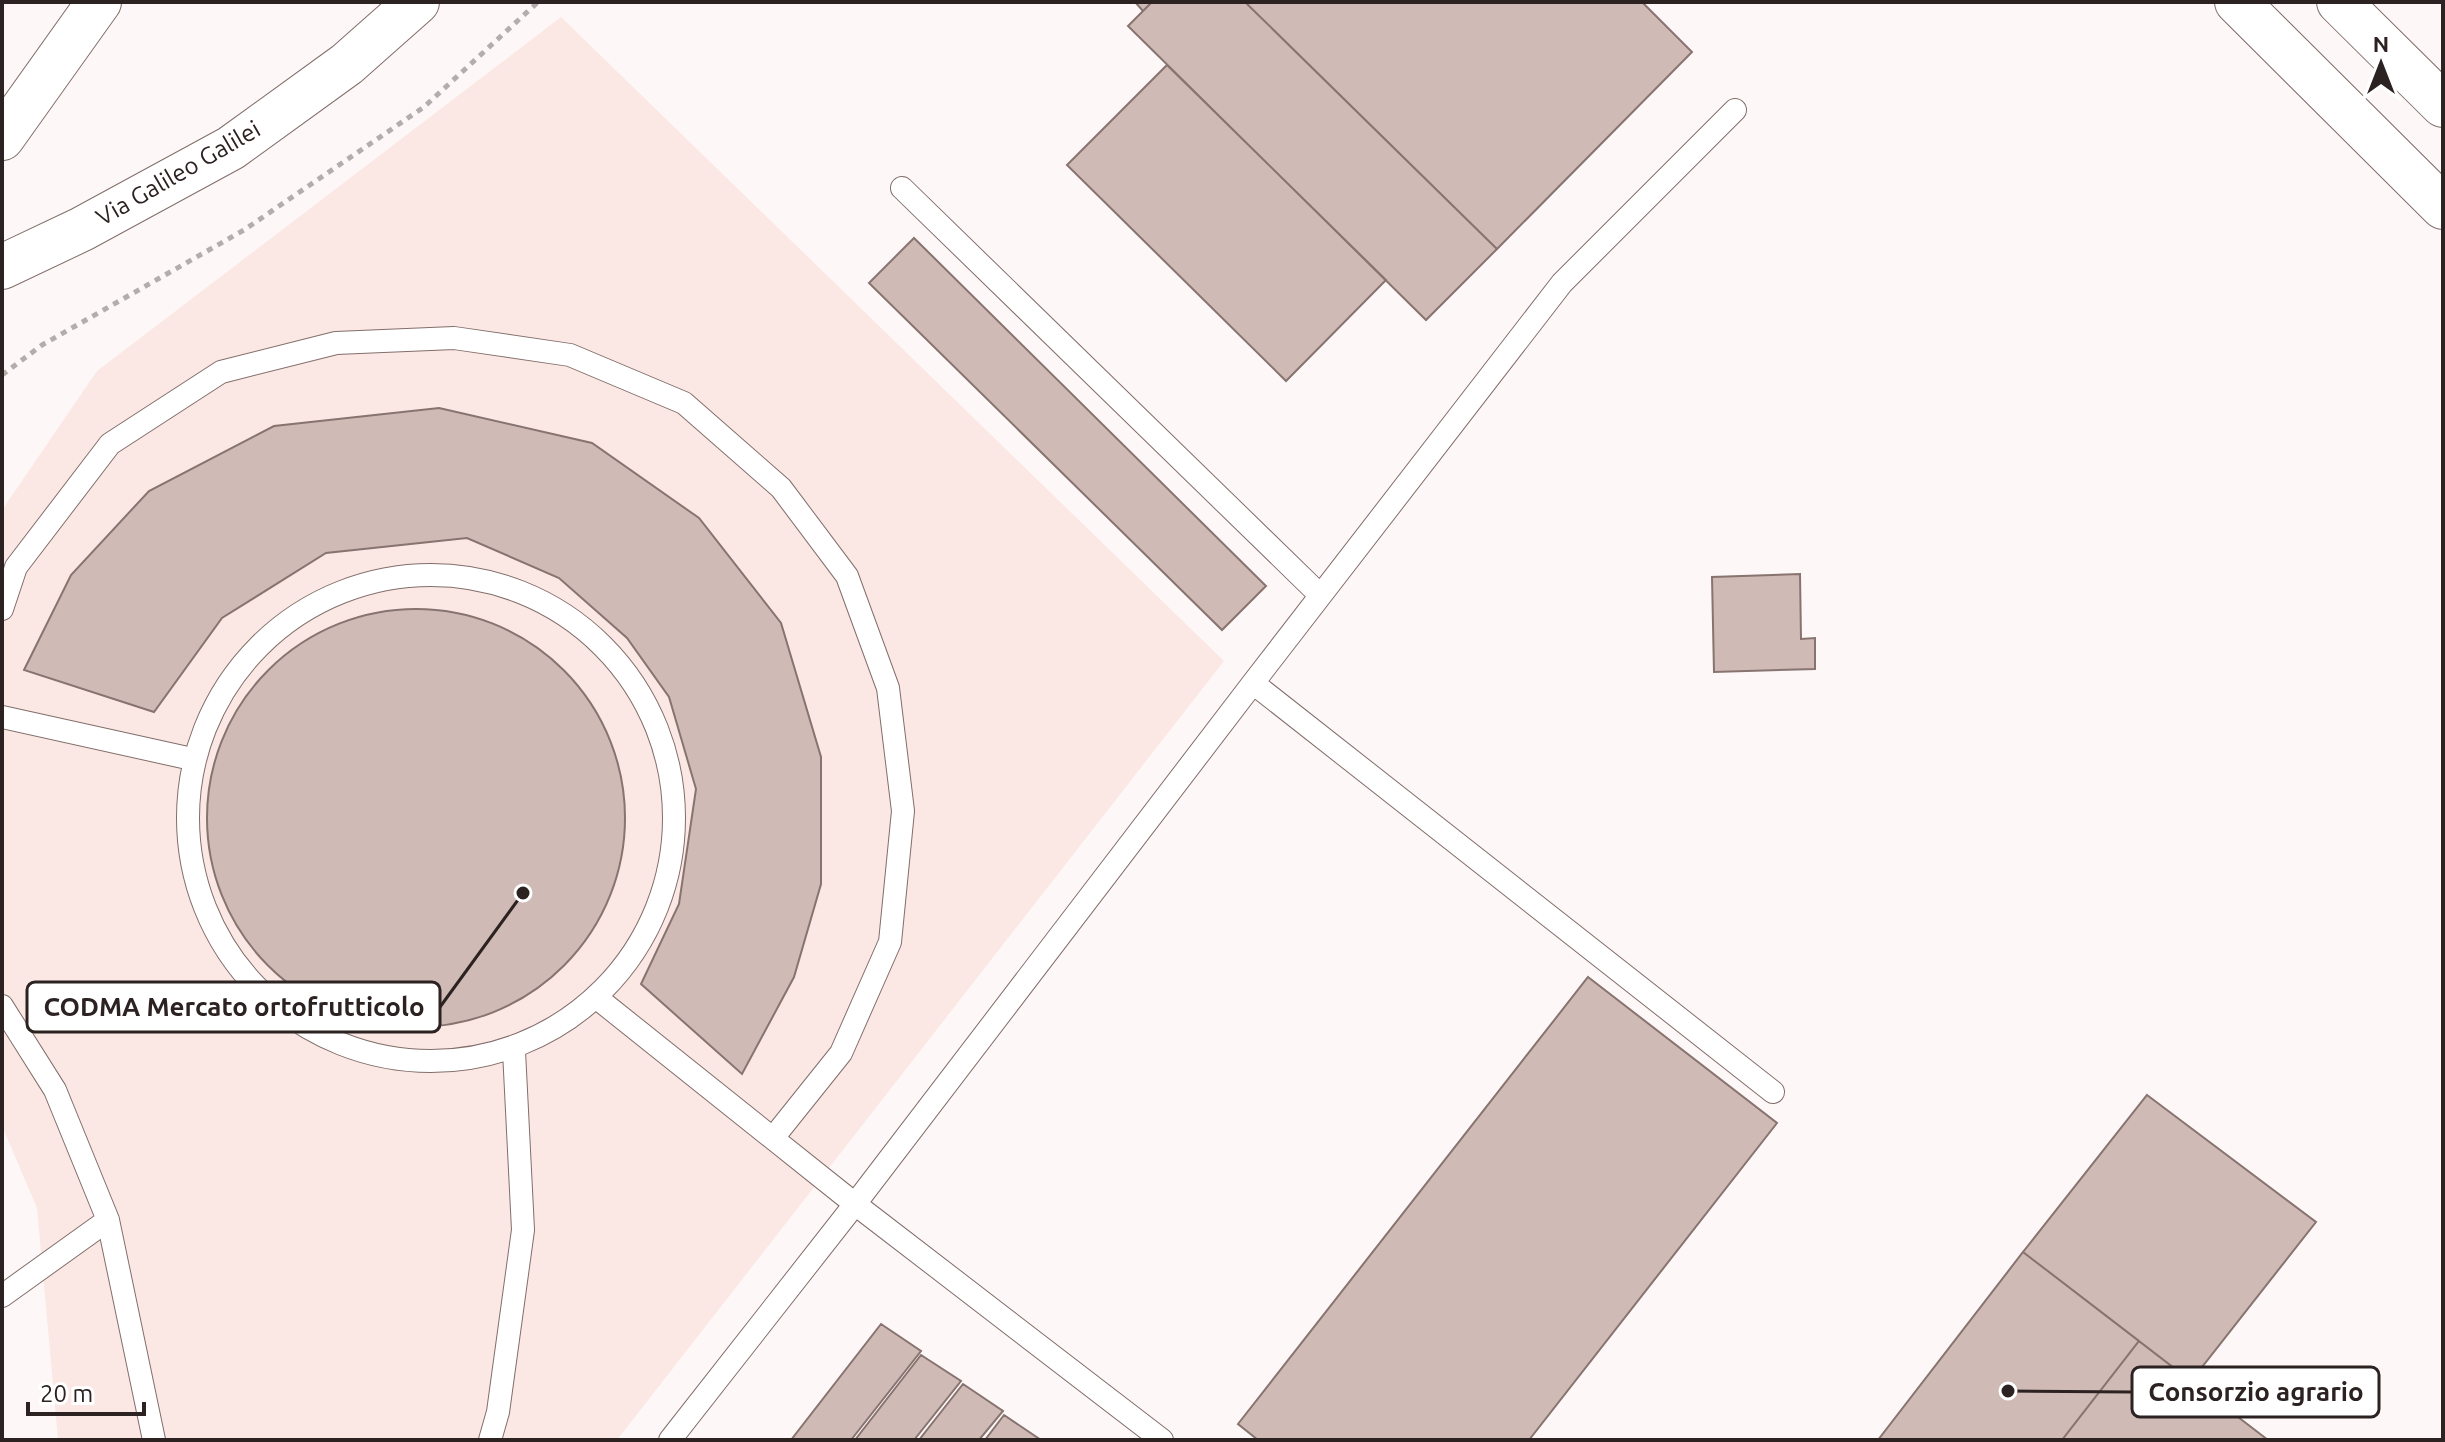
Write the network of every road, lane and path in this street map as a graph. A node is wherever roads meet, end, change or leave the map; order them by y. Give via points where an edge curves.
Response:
1 (99, 2) edge
2 (417, 2) edge
3 (538, 2) edge
4 (2237, 2) edge
5 (2339, 2) edge
6 (2443, 105) edge
7 (1735, 110) dead end
8 (2, 138) edge
9 (902, 188) dead end
10 (2443, 207) edge
11 (2, 267) edge
12 (2, 375) edge
13 (1320, 595) junction
14 (2, 609) edge
15 (1253, 683) junction
16 (2, 717) edge
17 (192, 759) junction
18 (597, 998) junction
19 (2, 1006) edge
20 (514, 1051) junction
21 (1773, 1092) dead end
22 (773, 1138) junction
23 (855, 1204) junction
24 (108, 1220) junction
25 (2, 1296) edge
26 (154, 1440) edge
27 (490, 1440) edge
28 (670, 1440) edge
29 (1162, 1440) edge

1 - 8 main road
2 - 11 main road, Via Galileo Galilei via 347,64 231,148
3 - 12 path via 424,107 244,230 42,345
4 - 10 main road
5 - 6 main road
7 - 13 lane via 1562,283
9 - 13 lane
13 - 15 lane
14 - 22 lane via 16,567 110,444 221,372 336,343 454,338 570,355 684,403 781,488 847,576 888,688 903,811 890,942 841,1053
15 - 21 lane
15 - 23 lane
16 - 17 lane
17 - 18 lane via 241,658 346,585 469,573 574,615 649,699 679,808 661,911
17 - 20 lane via 190,878 236,971 327,1042 426,1065
18 - 20 lane
18 - 22 lane
19 - 24 lane via 55,1090
20 - 27 lane via 523,1230
22 - 23 lane
23 - 28 lane
23 - 29 lane
24 - 25 lane
24 - 26 lane

